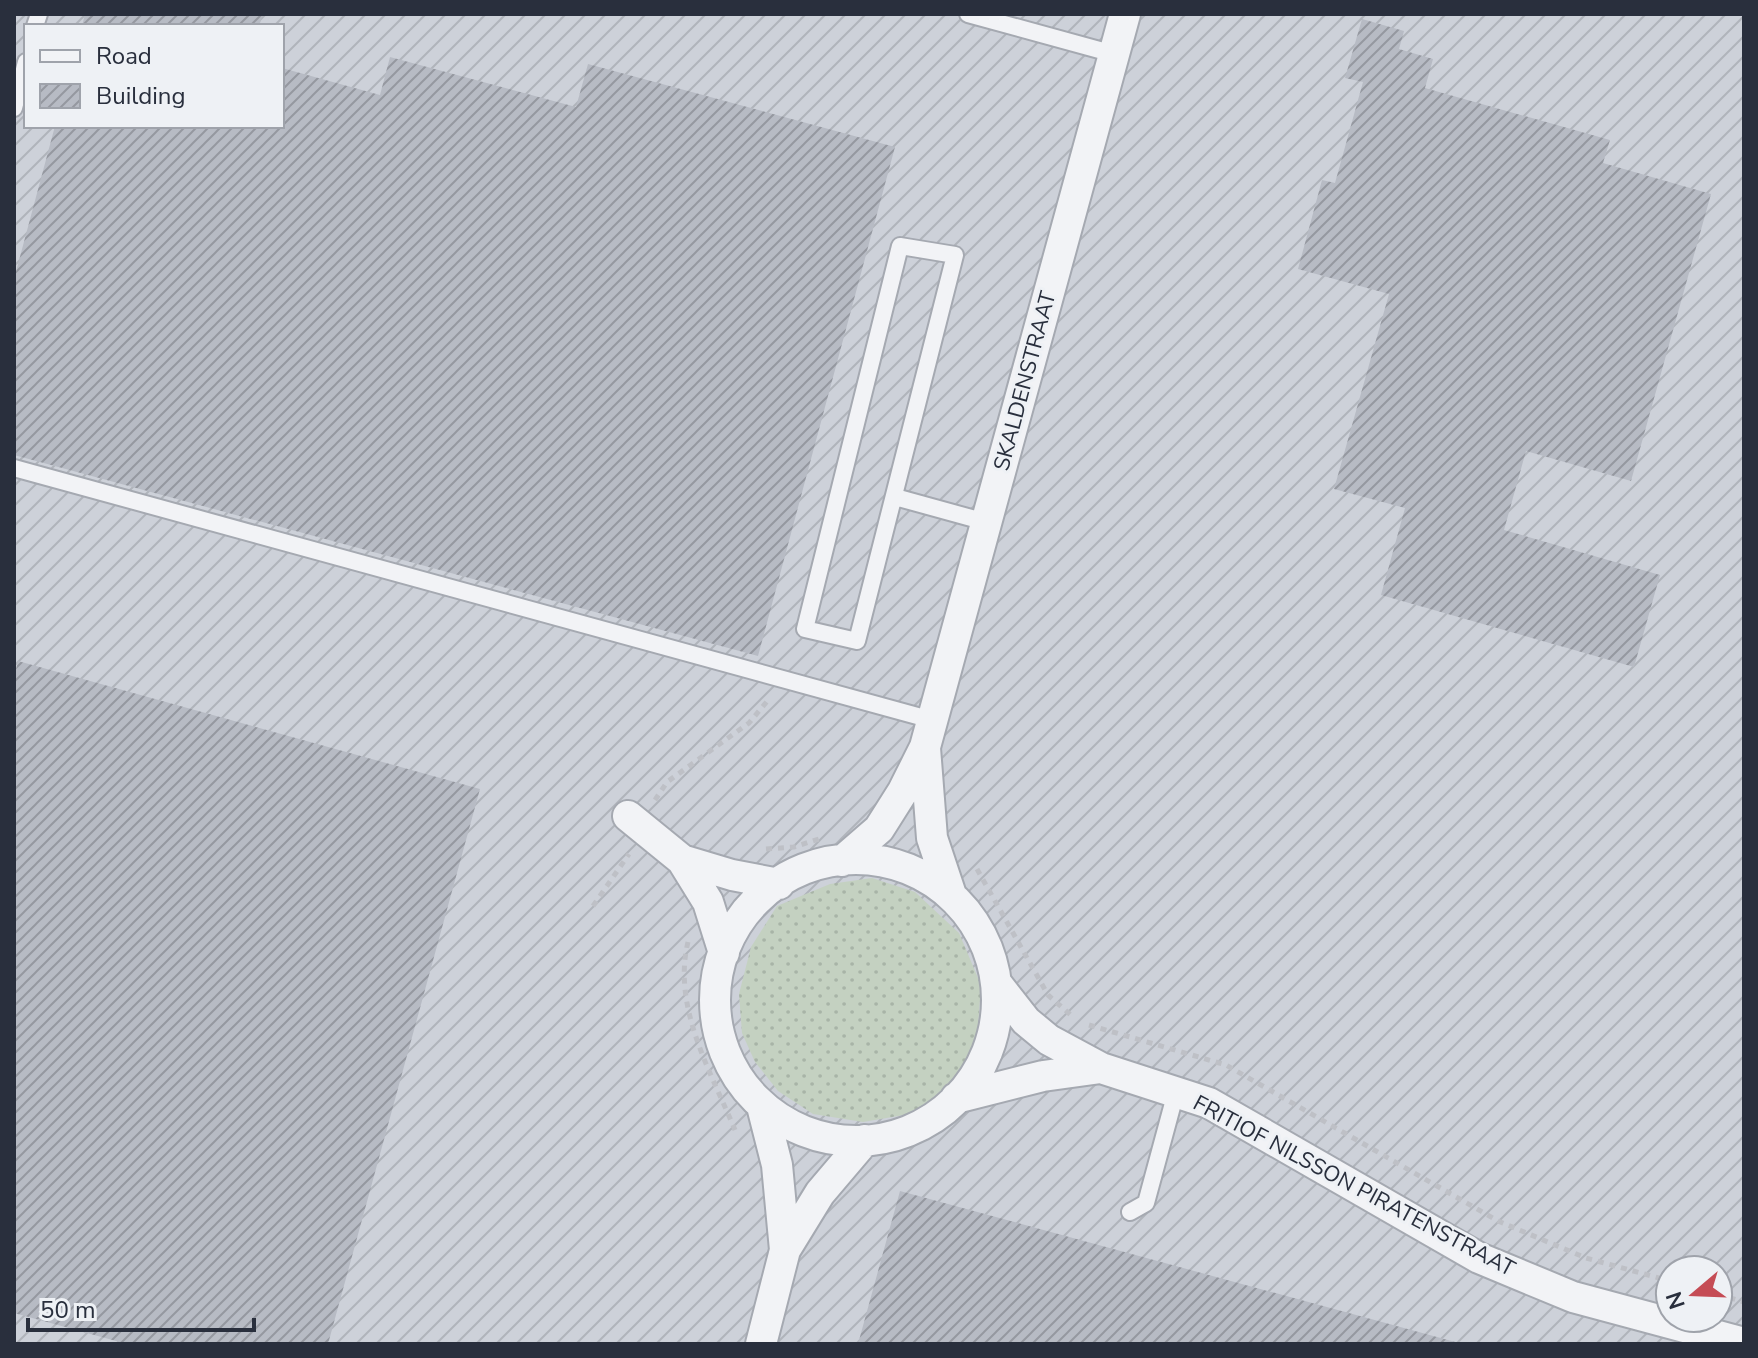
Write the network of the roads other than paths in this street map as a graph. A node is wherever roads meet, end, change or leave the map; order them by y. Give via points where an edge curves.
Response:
1 (968, 14) edge
2 (1125, 14) edge
3 (1114, 54) junction
4 (24, 70) edge
5 (14, 108) edge
6 (14, 468) edge
7 (895, 497) junction
8 (986, 522) junction
9 (928, 734) junction
10 (638, 824) road end
11 (682, 860) junction
12 (842, 861) junction
13 (779, 884) junction
14 (951, 895) junction
15 (724, 953) junction
16 (997, 984) junction
17 (1101, 1068) junction
18 (1176, 1092) junction
19 (956, 1098) junction
20 (762, 1106) junction
21 (865, 1140) junction
22 (1130, 1212) dead end
23 (785, 1250) junction
24 (1744, 1343) edge
25 (761, 1344) edge

1 - 3 lane
2 - 3 street, SKALDENSTRAAT
3 - 8 street, SKALDENSTRAAT
4 - 5 lane
6 - 9 lane via 785,680
7 - 7 lane via 857,641 805,629 900,246 955,255
7 - 8 lane
8 - 9 street, SKALDENSTRAAT
9 - 12 street, SKALDENSTRAAT via 879,829
9 - 14 street, SKALDENSTRAAT via 932,838
10 - 11 street
11 - 13 street
11 - 15 street via 708,902
12 - 13 street, SKALDENSTRAAT via 799,870
12 - 14 street, SKALDENSTRAAT via 871,859 906,868
13 - 15 street, SKALDENSTRAAT via 752,904 729,936
14 - 16 street, SKALDENSTRAAT via 985,940
15 - 20 street, SKALDENSTRAAT via 716,980 717,1024 732,1070
16 - 17 street, FRITIOF NILSSON PIRATENSTRAAT via 1049,1040
16 - 19 street, SKALDENSTRAAT via 994,1034 975,1079
17 - 18 street, FRITIOF NILSSON PIRATENSTRAAT
17 - 19 street, FRITIOF NILSSON PIRATENSTRAAT
18 - 22 lane via 1146,1203
18 - 24 street, FRITIOF NILSSON PIRATENSTRAAT via 1209,1103 1479,1258 1573,1297
19 - 21 street, SKALDENSTRAAT via 940,1116 891,1139
20 - 21 street, SKALDENSTRAAT via 786,1124 836,1141
20 - 23 street, SKALDENSTRAAT via 777,1165
21 - 23 street, SKALDENSTRAAT via 820,1193
23 - 25 street, SKALDENSTRAAT

